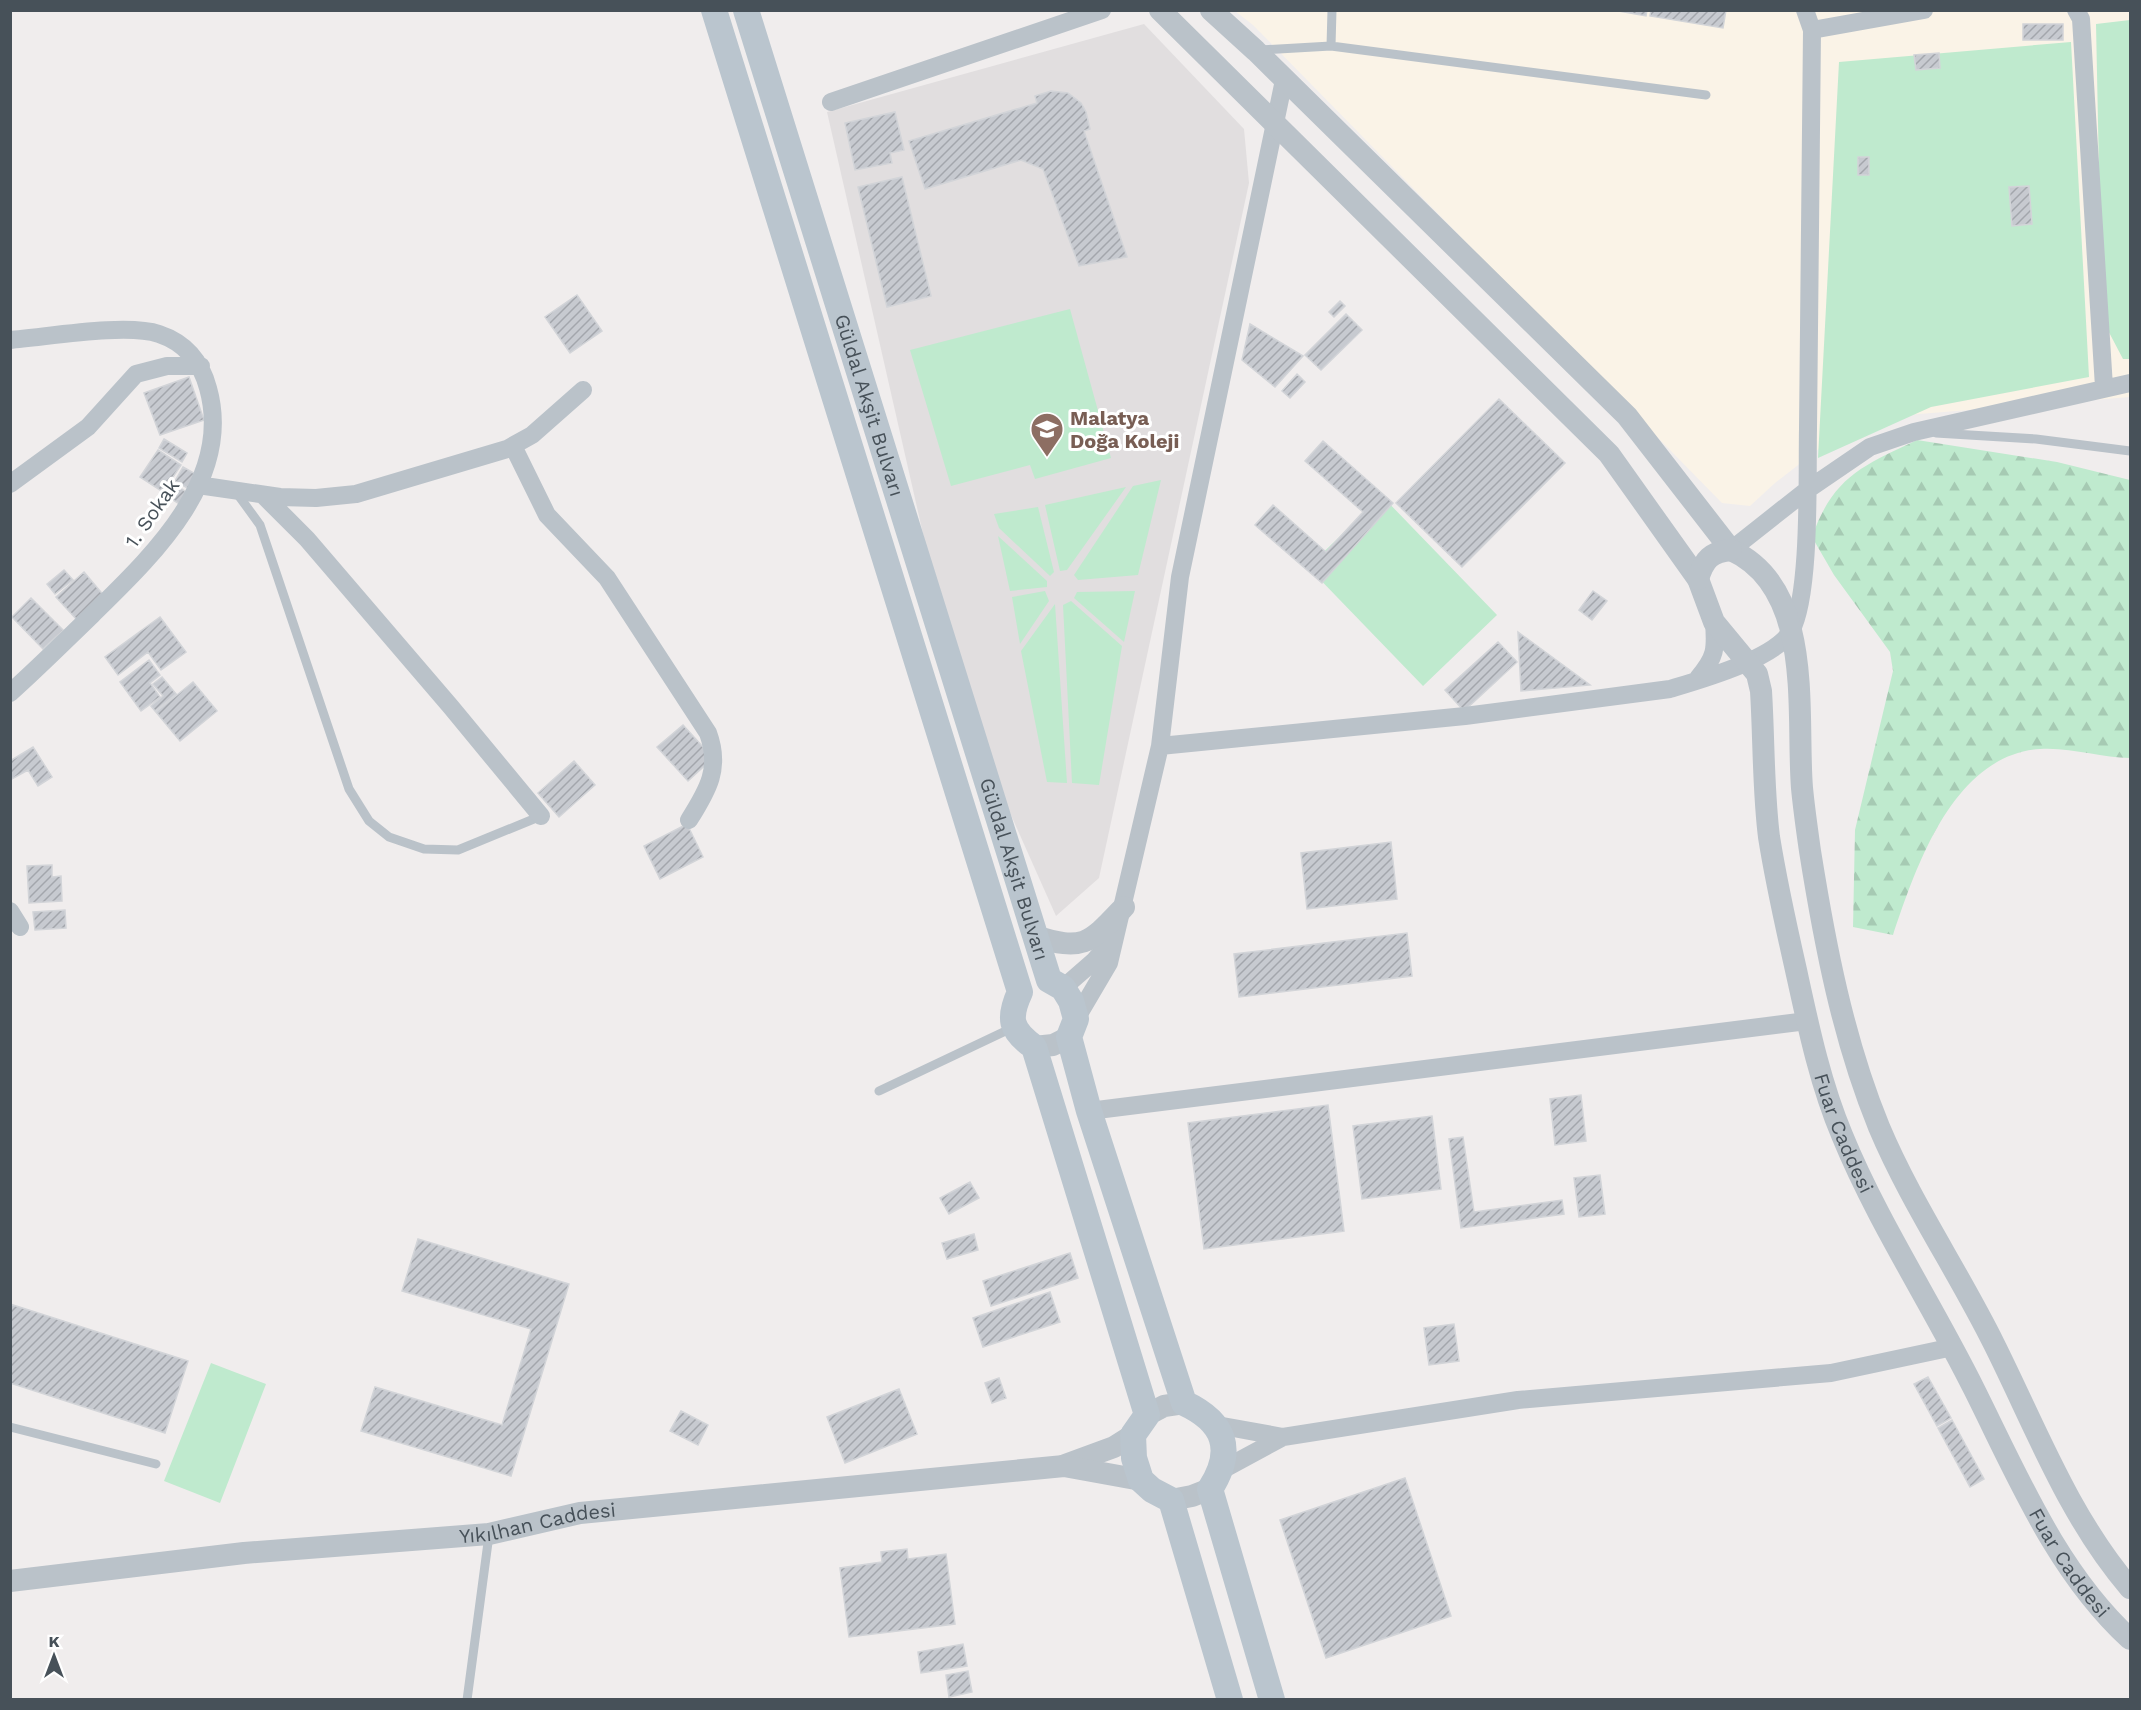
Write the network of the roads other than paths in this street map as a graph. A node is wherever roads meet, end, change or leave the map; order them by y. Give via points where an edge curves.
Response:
1 (714, 10) edge
2 (746, 10) edge
3 (1102, 10) edge
4 (1160, 10) edge
5 (1211, 10) edge
6 (1332, 10) edge
7 (1805, 10) edge
8 (1924, 10) edge
9 (2076, 10) edge
10 (1812, 30) junction
11 (1331, 46) junction
12 (1256, 51) junction
13 (1284, 80) junction
14 (1706, 95) dead end
15 (831, 102) dead end
16 (1275, 124) junction
17 (10, 340) edge
18 (201, 366) junction
19 (2130, 383) edge
20 (2104, 387) junction
21 (584, 390) dead end
22 (1914, 432) junction
23 (513, 446) junction
24 (2130, 451) edge
25 (10, 484) edge
26 (198, 485) junction
27 (235, 490) junction
28 (1807, 490) junction
29 (263, 495) junction
30 (1731, 550) junction
31 (1698, 579) junction
32 (1714, 622) junction
33 (1790, 632) junction
34 (1748, 660) junction
35 (1695, 682) junction
36 (10, 693) edge
37 (1160, 746) junction
38 (541, 816) joint
39 (689, 820) dead end
40 (1124, 907) junction
41 (1117, 934) junction
42 (1035, 936) junction
43 (1056, 984) junction
44 (1020, 992) junction
45 (1807, 1021) junction
46 (1014, 1027) junction
47 (1073, 1028) junction
48 (1034, 1047) junction
49 (879, 1091) dead end
50 (1089, 1111) junction
51 (1953, 1347) junction
52 (1184, 1403) junction
53 (1147, 1415) junction
54 (1217, 1425) junction
55 (10, 1427) edge
56 (1133, 1436) junction
57 (1283, 1437) junction
58 (156, 1464) dead end
59 (1064, 1466) junction
60 (1216, 1479) junction
61 (1141, 1480) junction
62 (1171, 1500) junction
63 (489, 1534) junction
64 (10, 1581) edge
65 (2130, 1588) edge
66 (2130, 1639) edge
67 (466, 1700) edge
68 (1230, 1700) edge
69 (1272, 1700) edge

1 - 44 main road, Güldal Akşit Bulvarı
2 - 42 main road, Güldal Akşit Bulvarı
3 - 15 street
4 - 16 street, Fuar Caddesi
5 - 12 street
6 - 11 lane
7 - 10 street
8 - 10 street
9 - 20 street via 2081,19
10 - 28 street
11 - 12 lane
11 - 14 lane
12 - 13 street
13 - 16 street
13 - 30 street via 1627,416
16 - 31 street, Fuar Caddesi via 1609,454
16 - 37 street via 1180,577
17 - 18 street, 1. Sokak via 135,329 160,334 186,348
18 - 25 street via 167,366 136,374 88,427
18 - 26 street, 1. Sokak via 212,401 214,429 208,462
19 - 20 street
20 - 22 street
21 - 23 street
22 - 24 lane via 2036,439
22 - 28 street via 1870,447
23 - 29 street via 356,494 316,498
23 - 39 street via 547,515 607,578 708,733 715,751 713,769 706,792
26 - 27 street
26 - 36 street, 1. Sokak via 140,568
27 - 29 street
27 - 38 lane via 260,525 350,789 369,821 389,837 424,849 458,850
28 - 30 street
28 - 33 street via 1801,606
29 - 38 street via 307,539
30 - 31 street via 1708,556
30 - 33 street via 1748,557 1763,572 1778,596
31 - 32 street, Fuar Caddesi
32 - 34 street, Fuar Caddesi
32 - 35 street via 1716,645 1712,661
33 - 34 street via 1780,643
33 - 65 street via 1798,657 1802,789 1810,851 1836,995 1864,1089 1896,1165 1989,1333 2067,1496 2105,1558
34 - 35 street
34 - 45 street, Fuar Caddesi via 1761,691 1769,835
35 - 37 street via 1670,689 1465,716
37 - 40 street
40 - 41 street
40 - 42 street via 1084,942 1064,946
41 - 43 street via 1094,961
41 - 47 street via 1109,963
42 - 43 main road, Güldal Akşit Bulvarı
43 - 44 street via 1034,983
43 - 47 main road, Güldal Akşit Bulvarı via 1071,1001
44 - 46 main road via 1012,1010
45 - 50 street
45 - 51 street, Fuar Caddesi via 1842,1134 1884,1223
46 - 48 main road
46 - 49 lane
47 - 48 street via 1053,1045
47 - 50 main road, Güldal Akşit Bulvarı
48 - 53 main road
50 - 52 main road, Güldal Akşit Bulvarı
51 - 57 street via 1831,1373 1518,1400
51 - 66 street, Fuar Caddesi via 2011,1466 2071,1570 2103,1614
52 - 53 street via 1164,1406
52 - 54 main road via 1203,1412
53 - 56 main road
54 - 57 street
54 - 60 main road via 1222,1446
55 - 58 lane
56 - 59 street, Yıkılhan Caddesi
56 - 61 main road
57 - 60 street
59 - 61 street, Yıkılhan Caddesi
59 - 63 street, Yıkılhan Caddesi via 580,1514
60 - 62 street via 1192,1496
60 - 69 main road
61 - 62 main road
62 - 68 main road
63 - 64 street, Yıkılhan Caddesi via 244,1553
63 - 67 lane

